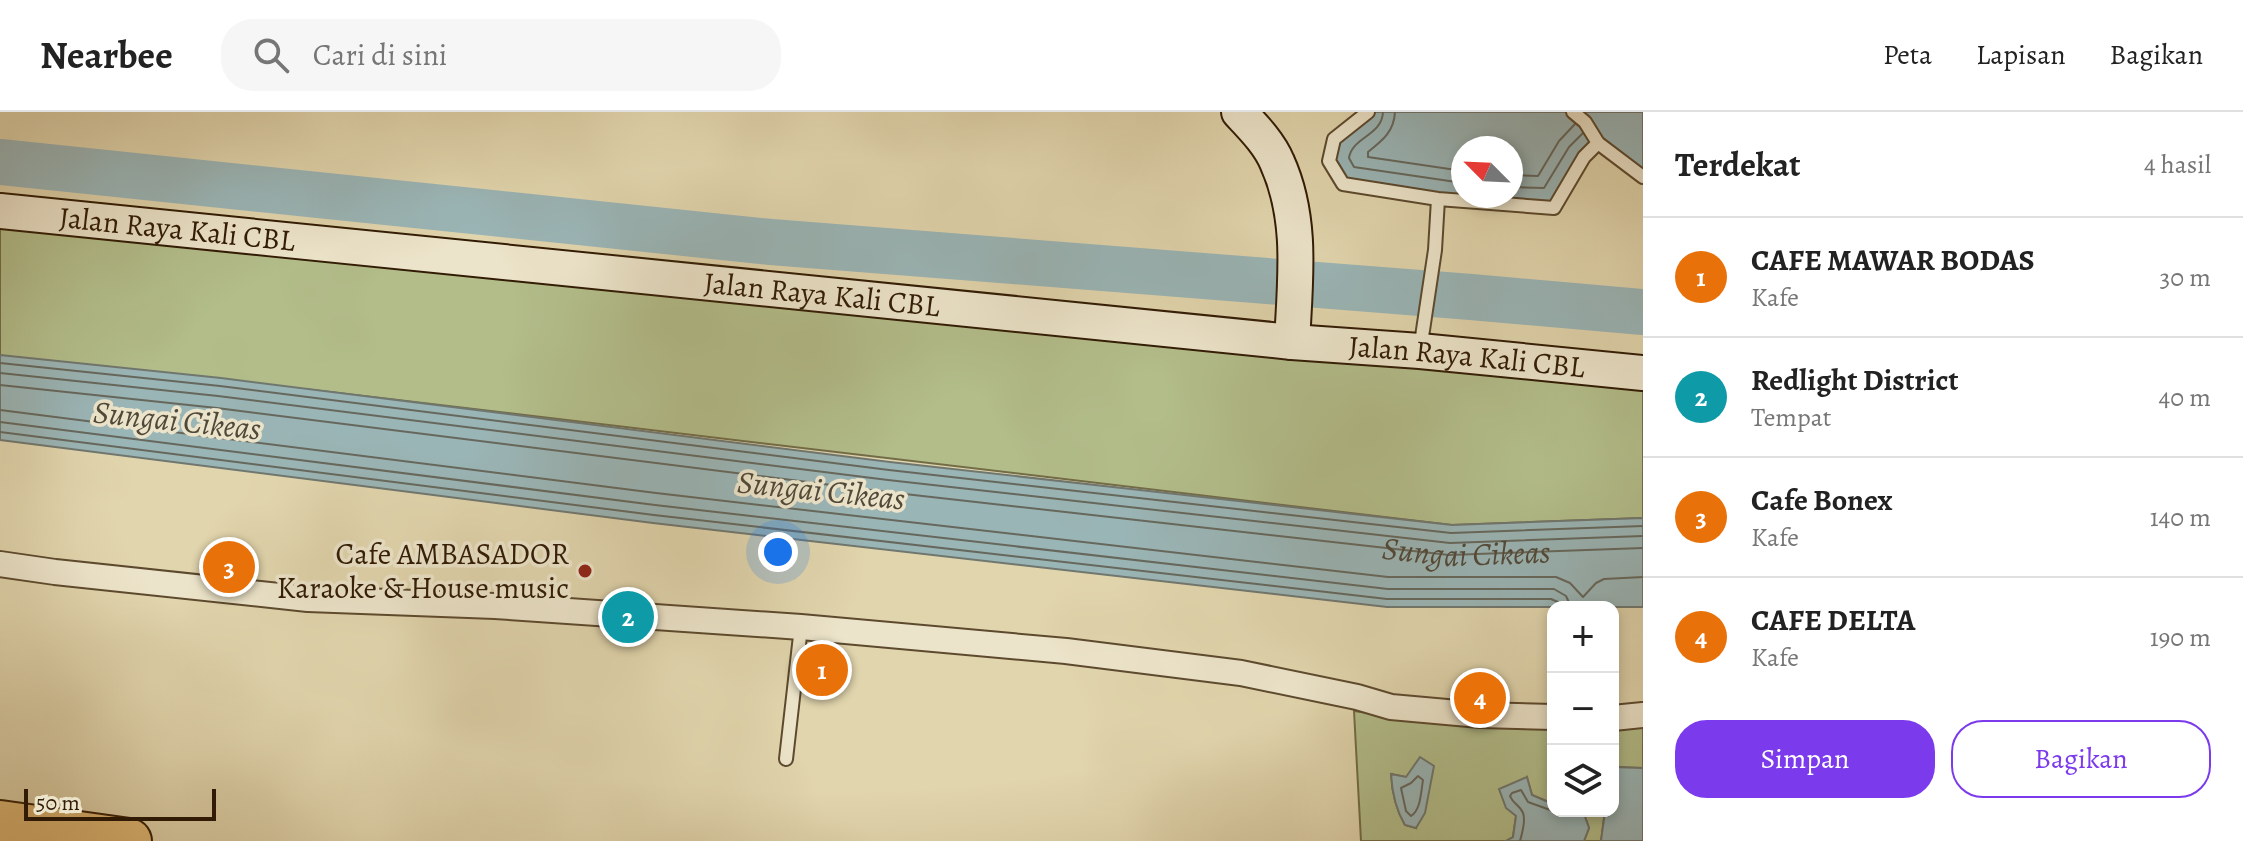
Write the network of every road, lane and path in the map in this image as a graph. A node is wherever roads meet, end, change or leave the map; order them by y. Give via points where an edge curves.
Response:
1 (1239, 112) edge
2 (1368, 112) edge
3 (1573, 112) edge
4 (1595, 112) edge
5 (1585, 122) junction
6 (1598, 143) junction
7 (1643, 177) edge
8 (1438, 199) junction
9 (0, 211) edge
10 (1292, 342) junction
11 (1420, 351) junction
12 (1643, 373) edge
13 (0, 564) edge
14 (801, 627) junction
15 (1643, 715) edge
16 (1547, 717) edge
17 (1619, 717) edge
18 (786, 759) dead end
19 (0, 823) edge
20 (129, 841) edge

1 - 10 main road via 1276,160 1290,198 1297,248
2 - 8 lane via 1334,139 1329,161 1343,184
3 - 5 lane
4 - 5 lane
5 - 6 lane
6 - 7 lane
6 - 8 lane via 1554,208
8 - 11 lane
9 - 10 main road, Jalan Raya Kali CBL
10 - 11 main road, Jalan Raya Kali CBL
11 - 12 main road, Jalan Raya Kali CBL
13 - 14 street via 308,599
14 - 16 street via 1241,673 1391,707
14 - 18 lane
15 - 17 street
19 - 20 highway

